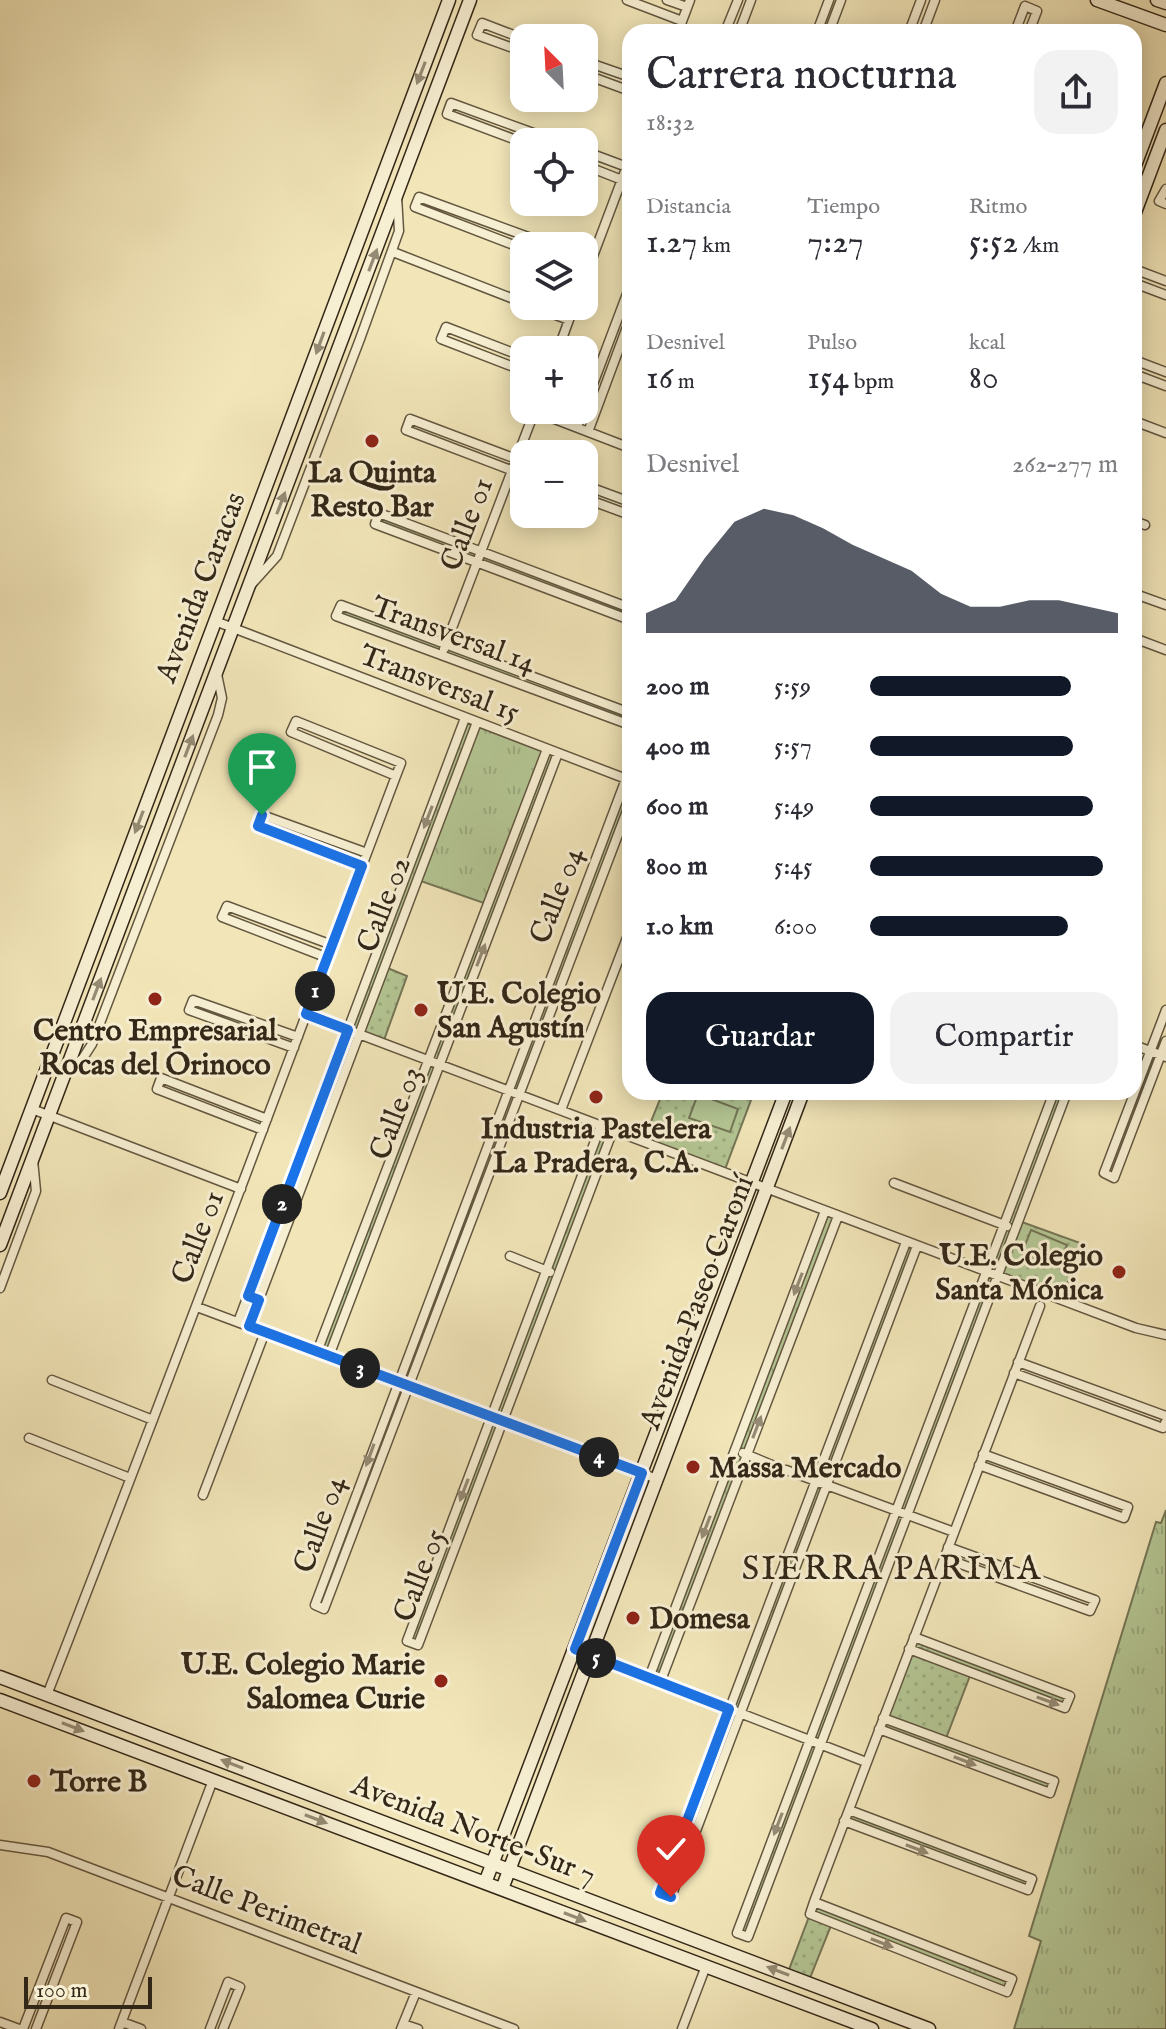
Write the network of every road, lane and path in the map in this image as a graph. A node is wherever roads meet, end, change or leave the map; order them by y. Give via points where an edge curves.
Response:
1 (449, 0) edge
2 (470, 0) edge
3 (627, 0) edge
4 (667, 0) edge
5 (738, 0) edge
6 (751, 0) edge
7 (829, 0) edge
8 (841, 0) edge
9 (921, 0) edge
10 (935, 0) edge
11 (1097, 0) edge
12 (1157, 0) edge
13 (1166, 3) edge
14 (688, 4) edge
15 (682, 21) junction
16 (1153, 21) junction
17 (681, 24) edge
18 (728, 24) edge
19 (742, 24) edge
20 (819, 24) edge
21 (832, 24) edge
22 (912, 24) edge
23 (926, 24) edge
24 (1018, 24) edge
25 (1032, 24) edge
26 (1166, 25) edge
27 (510, 34) edge
28 (1166, 34) edge
29 (510, 47) edge
30 (598, 66) edge
31 (622, 74) edge
32 (598, 79) edge
33 (1166, 83) edge
34 (622, 88) edge
35 (520, 128) edge
36 (1166, 130) edge
37 (510, 138) edge
38 (1142, 147) edge
39 (598, 154) edge
40 (622, 160) edge
41 (598, 171) edge
42 (622, 180) joint
43 (1166, 189) edge
44 (1142, 194) edge
45 (397, 195) junction
46 (1166, 204) edge
47 (515, 232) edge
48 (598, 236) edge
49 (510, 244) edge
50 (393, 252) junction
51 (1142, 272) edge
52 (1166, 281) edge
53 (1142, 286) edge
54 (1166, 295) edge
55 (510, 298) edge
56 (622, 307) edge
57 (569, 320) edge
58 (563, 336) edge
59 (622, 341) edge
60 (510, 352) edge
61 (1142, 363) edge
62 (510, 366) edge
63 (598, 372) edge
64 (1166, 372) edge
65 (1142, 377) edge
66 (1166, 386) edge
67 (569, 424) edge
68 (578, 424) edge
69 (1142, 424) edge
70 (577, 427) junction
71 (588, 432) junction
72 (1166, 433) edge
73 (622, 445) edge
74 (510, 456) edge
75 (510, 469) edge
76 (510, 475) edge
77 (598, 490) edge
78 (622, 499) edge
79 (598, 503) edge
80 (622, 512) edge
81 (1142, 524) edge
82 (1145, 525) dead end
83 (481, 552) junction
84 (477, 563) junction
85 (546, 576) junction
86 (250, 586) junction
87 (541, 587) junction
88 (1142, 596) edge
89 (606, 598) junction
90 (622, 605) edge
91 (1166, 605) edge
92 (601, 609) junction
93 (622, 617) edge
94 (215, 621) junction
95 (234, 629) junction
96 (1142, 641) edge
97 (446, 644) junction
98 (1166, 650) edge
99 (442, 655) junction
100 (522, 673) junction
101 (518, 683) junction
102 (574, 692) junction
103 (569, 702) junction
104 (622, 710) edge
105 (465, 718) junction
106 (477, 722) junction
107 (622, 722) edge
108 (547, 749) junction
109 (558, 753) junction
110 (444, 774) junction
111 (396, 776) junction
112 (622, 777) edge
113 (456, 778) junction
114 (622, 794) edge
115 (622, 824) edge
116 (367, 853) junction
117 (362, 866) junction
118 (406, 876) junction
119 (418, 880) junction
120 (487, 904) junction
121 (499, 908) junction
122 (567, 935) junction
123 (579, 939) junction
124 (332, 945) junction
125 (622, 951) edge
126 (328, 958) junction
127 (1166, 1010) edge
128 (306, 1014) junction
129 (348, 1030) junction
130 (359, 1034) junction
131 (298, 1037) junction
132 (1166, 1041) edge
133 (294, 1048) junction
134 (1142, 1048) edge
135 (1150, 1051) junction
136 (1163, 1056) edge
137 (427, 1059) junction
138 (439, 1064) junction
139 (1142, 1072) edge
140 (330, 1077) junction
141 (341, 1081) junction
142 (508, 1090) junction
143 (520, 1094) junction
144 (783, 1100) edge
145 (800, 1100) edge
146 (1051, 1100) edge
147 (1064, 1100) edge
148 (1132, 1100) edge
149 (32, 1109) junction
150 (561, 1110) junction
151 (49, 1116) junction
152 (267, 1119) junction
153 (601, 1125) junction
154 (263, 1130) junction
155 (613, 1130) junction
156 (1033, 1147) junction
157 (1045, 1151) junction
158 (33, 1159) junction
159 (293, 1177) junction
160 (304, 1181) junction
161 (752, 1183) junction
162 (894, 1183) dead end
163 (241, 1189) junction
164 (766, 1189) junction
165 (0, 1193) edge
166 (372, 1207) junction
167 (384, 1210) junction
168 (825, 1211) junction
169 (838, 1216) junction
170 (1004, 1225) junction
171 (1015, 1229) junction
172 (452, 1236) junction
173 (465, 1241) junction
174 (906, 1242) junction
175 (0, 1245) edge
176 (917, 1246) junction
177 (510, 1256) dead end
178 (546, 1270) junction
179 (987, 1272) junction
180 (558, 1275) junction
181 (998, 1276) junction
182 (0, 1288) edge
183 (248, 1296) junction
184 (259, 1300) junction
185 (1040, 1306) dead end
186 (197, 1307) junction
187 (330, 1317) junction
188 (422, 1317) junction
189 (238, 1322) junction
190 (342, 1322) junction
191 (434, 1322) junction
192 (249, 1326) junction
193 (781, 1328) junction
194 (265, 1332) junction
195 (793, 1332) junction
196 (1166, 1335) edge
197 (317, 1352) junction
198 (329, 1356) junction
199 (863, 1357) junction
200 (874, 1361) junction
201 (1018, 1362) junction
202 (1014, 1373) junction
203 (52, 1380) dead end
204 (397, 1382) junction
205 (410, 1386) junction
206 (941, 1392) junction
207 (952, 1396) junction
208 (491, 1417) junction
209 (1166, 1418) edge
210 (153, 1420) junction
211 (503, 1421) junction
212 (29, 1438) dead end
213 (735, 1450) junction
214 (983, 1454) junction
215 (747, 1455) junction
216 (772, 1465) dead end
217 (979, 1465) junction
218 (786, 1470) dead end
219 (642, 1473) junction
220 (130, 1478) junction
221 (657, 1479) junction
222 (816, 1481) junction
223 (827, 1485) junction
224 (203, 1495) dead end
225 (897, 1511) junction
226 (907, 1515) junction
227 (954, 1532) junction
228 (948, 1547) junction
229 (944, 1558) junction
230 (691, 1566) junction
231 (703, 1571) junction
232 (774, 1592) junction
233 (785, 1596) junction
234 (855, 1620) junction
235 (866, 1624) junction
236 (914, 1637) junction
237 (575, 1649) junction
238 (909, 1649) junction
239 (589, 1655) junction
240 (0, 1677) edge
241 (649, 1678) junction
242 (660, 1683) junction
243 (47, 1695) junction
244 (0, 1700) edge
245 (729, 1709) junction
246 (740, 1714) junction
247 (883, 1718) junction
248 (879, 1729) junction
249 (810, 1740) junction
250 (820, 1744) junction
251 (866, 1762) junction
252 (213, 1780) junction
253 (849, 1810) junction
254 (844, 1821) junction
255 (503, 1836) junction
256 (519, 1844) junction
257 (0, 1845) edge
258 (462, 1852) junction
259 (493, 1863) junction
260 (509, 1870) junction
261 (534, 1879) junction
262 (485, 1883) junction
263 (502, 1889) junction
264 (169, 1897) junction
265 (814, 1902) junction
266 (706, 1966) junction
267 (416, 1992) junction
268 (0, 2022) edge
269 (121, 2025) edge
270 (402, 2026) edge
271 (21, 2029) edge
272 (36, 2029) edge
273 (141, 2029) edge
274 (210, 2029) edge
275 (223, 2029) edge
276 (418, 2029) edge
277 (514, 2029) edge
278 (682, 2029) edge
279 (872, 2029) edge
280 (929, 2029) edge

1 -> 94 street, Avenida Caracas
2 - 45 street, Avenida Caracas
3 - 15 street
4 - 14 street
5 - 18 street
6 - 19 street
7 - 20 street
8 - 21 street
9 - 22 street
10 - 23 street
11 - 16 street
12 - 13 street
14 - 15 street
15 - 17 street
16 - 26 street
16 - 28 street
24 - 25 street via 1025,6 1037,11
27 - 29 street via 482,23 477,35
30 - 31 street
32 - 34 street
33 - 38 street
35 - 37 street via 451,103 447,114
36 - 44 street
39 - 40 street
41 - 42 street
42 - 48 street
43 - 46 street via 1159,201
45 - 50 street, Avenida Caracas via 400,223
86 -> 45 street, Avenida Caracas
47 - 49 street via 419,197 415,207
50 - 55 street
50 - 86 street, Avenida Caracas via 277,556
51 - 52 street
53 - 54 street
56 - 63 street
57 - 58 street
59 - 71 street
60 - 62 street via 446,327 441,339
61 - 64 street
65 - 66 street
67 - 70 street
68 - 70 street
69 - 72 street
70 - 71 street
71 - 73 street
74 - 75 street via 410,419 406,430
76 - 83 street, Calle 01
77 - 78 street
79 - 80 street
81 - 82 street
83 - 84 street, Calle 01
83 - 84 street via 379,513 375,524
83 - 85 street
84 - 87 street
84 - 97 street, Calle 01
85 - 87 street
85 - 89 street
86 - 95 street, Avenida Caracas
87 - 92 street
88 - 91 street
89 - 90 street
89 - 92 street
92 - 93 street
94 - 95 street, Transversal 15
94 -> 149 street, Avenida Caracas
95 - 105 street, Transversal 15
151 -> 95 street, Avenida Caracas
96 - 98 street
97 - 99 street, Calle 01
97 - 99 street, Transversal 14 via 341,605 336,616
97 - 100 street, Transversal 14
99 - 101 street, Transversal 14
100 - 101 street
100 - 102 street, Transversal 14
101 - 103 street, Transversal 14
102 - 103 street
102 - 104 street, Transversal 14
103 - 107 street, Transversal 14
105 - 106 street, Transversal 15
105 - 110 street, Calle 02
106 - 108 street, Transversal 15
106 - 113 street, Calle 02
108 - 109 street, Transversal 15
108 - 120 street, Calle 03
109 - 112 street, Transversal 15
109 - 121 street, Calle 03
110 - 113 street
110 -> 118 street, Calle 02
111 - 111 street, Calle 01 via 401,763 296,721 291,732
111 - 116 street, Calle 01
113 - 119 street, Calle 02
114 - 122 street, Calle 04
115 - 123 street, Calle 04
116 - 117 street, Calle 01
116 - 117 street via 262,815 258,826
117 - 124 street, Calle 01
118 - 119 street
118 - 129 street, Calle 02
119 - 130 street, Calle 02
120 - 121 street
120 - 137 street, Calle 03
138 -> 121 street, Calle 03
122 - 123 street
122 - 142 street, Calle 04
123 - 143 street, Calle 04
124 - 126 street, Calle 01
124 - 126 street via 227,906 222,917
125 - 150 street
126 - 128 street, Calle 01
127 - 135 street
128 - 129 street
128 - 131 street, Calle 01
129 - 130 street
129 - 140 street, Calle 02
130 - 137 street
130 - 141 street, Calle 02
131 - 133 street, Calle 01
131 - 133 street via 193,1000 189,1010
132 - 136 street
133 - 152 street, Calle 01
134 - 135 street
135 - 136 street
135 - 139 street
136 - 148 street via 1114,1178 1104,1173
137 - 138 street
137 - 166 street, Calle 03
138 - 142 street
138 - 167 street, Calle 03
140 - 141 street
140 - 159 street, Calle 02
141 - 160 street, Calle 02
142 - 143 street
142 - 172 street, Calle 04
143 - 150 street
143 - 173 street, Calle 04
144 - 161 street, Avenida Paseo Caroní
164 -> 145 street, Avenida Paseo Caroní
146 - 156 street
147 - 157 street
149 - 151 street
149 - 165 street, Avenida Caracas
150 - 153 street
151 - 158 street, Avenida Caracas
151 - 163 street
152 - 154 street, Calle 01
152 - 154 street via 161,1078 157,1089
153 - 155 street
153 - 178 street, Calle 05
154 - 163 street, Calle 01
155 - 161 street
155 - 180 street, Calle 05
156 - 157 street
156 - 170 street
157 - 171 street
158 - 175 street, Avenida Caracas
158 - 182 street, Avenida Caracas via 36,1191
159 - 160 street
159 - 183 street, Calle 02
160 - 184 street, Calle 02
161 - 164 street
161 - 219 street, Avenida Paseo Caroní
162 - 170 street
163 - 186 street, Calle 01
164 - 168 street
164 - 221 street, Avenida Paseo Caroní
166 - 167 street
166 - 187 street, Calle 03
167 - 190 street, Calle 03
168 - 169 street
168 -> 193 street
169 - 174 street
169 - 195 street
170 - 171 street
170 - 179 street
171 - 181 street
172 - 173 street
172 - 188 street, Calle 04
173 - 191 street, Calle 04
174 - 176 street
174 - 199 street
176 - 179 street
176 - 200 street
177 - 178 street
178 - 180 street
178 - 208 street, Calle 05
179 - 181 street
179 - 206 street
180 - 211 street, Calle 05
181 - 196 street
181 - 207 street
183 - 184 street
183 - 189 street, Calle 02
184 - 192 street, Calle 02
185 - 201 street
186 - 189 street
186 - 210 street, Calle 01
187 - 190 street
187 - 197 street, Calle 03
188 - 191 street
188 - 204 street, Calle 04
189 - 192 street
190 - 198 street, Calle 03
191 - 205 street, Calle 04
192 - 194 street
193 - 195 street
193 - 213 street
194 - 197 street
194 - 224 street
215 -> 195 street
197 - 198 street
198 - 204 street
199 - 200 street
199 - 222 street
200 - 223 street
201 - 202 street
201 - 209 street
202 - 209 street via 1163,1428
202 - 214 street
203 - 210 street
204 - 205 street
204 -> 205 street, Calle 04 via 315,1605 324,1609
205 - 208 street
206 - 207 street
206 - 225 street
207 - 226 street
208 - 211 street
208 -> 211 street, Calle 05 via 407,1641 418,1645
210 - 220 street, Calle 01
211 - 219 street
212 - 220 street
213 - 215 street
213 -> 230 street
214 - 217 street
214 - 217 street via 1128,1507 1124,1518
215 - 216 street
215 - 231 street
217 - 227 street
218 - 222 street
219 - 221 street
219 - 237 street, Avenida Paseo Caroní
220 - 243 street, Calle 01
221 - 239 street, Avenida Paseo Caroní
222 - 223 street
222 - 232 street
223 - 225 street
223 - 233 street
225 - 226 street
225 - 234 street
226 - 227 street
226 - 235 street
227 - 228 street
228 - 229 street
228 - 229 street via 1095,1600 1090,1611
229 - 236 street
230 - 231 street
230 - 241 street
231 - 242 street
232 - 233 street
232 - 245 street
233 - 246 street
234 - 235 street
234 - 249 street
235 - 250 street
236 - 238 street
238 -> 236 street via 1065,1708 1070,1696
237 - 239 street
237 - 255 street, Avenida Paseo Caroní
238 - 247 street
239 - 241 street
239 - 256 street, Avenida Paseo Caroní
240 - 243 street, Avenida Norte-Sur 7
241 - 242 street
242 - 245 street
258 -> 243 street, Avenida Norte-Sur 7
244 -> 252 street, Avenida Norte-Sur 7
245 - 246 street
245 - 246 street via 660,1893 671,1897
246 - 249 street
247 - 248 street
248 -> 247 street via 1050,1793 1054,1781
248 - 251 street
249 - 250 street
249 -> 250 street via 737,1933 748,1937
250 - 251 street
251 - 253 street
252 -> 262 street, Avenida Norte-Sur 7
252 - 264 street
253 - 254 street
254 -> 253 street via 1028,1890 1032,1879
254 - 265 street
255 - 258 street via 488,1848
255 - 259 street, Avenida Paseo Caroní
256 - 260 street, Avenida Paseo Caroní
256 - 261 street via 522,1862
257 - 264 street, Calle Perimetral via 48,1852
258 - 259 street, Avenida Norte-Sur 7
259 - 260 street, Avenida Norte-Sur 7
259 - 262 street, Avenida Paseo Caroní
260 - 261 street, Avenida Norte-Sur 7
260 - 263 street, Avenida Paseo Caroní
280 -> 261 street, Avenida Norte-Sur 7
262 - 263 street, Avenida Norte-Sur 7
263 -> 266 street, Avenida Norte-Sur 7
264 - 267 street, Calle Perimetral
264 - 269 street
265 -> 265 street via 810,1914 1007,1992 1012,1979
266 - 278 street
266 - 279 street, Avenida Norte-Sur 7
267 - 270 street
267 - 277 street, Calle Perimetral
268 - 271 street
269 - 273 street
270 - 276 street
271 - 272 street via 66,1918 77,1922
274 - 275 street via 228,1982 240,1987

